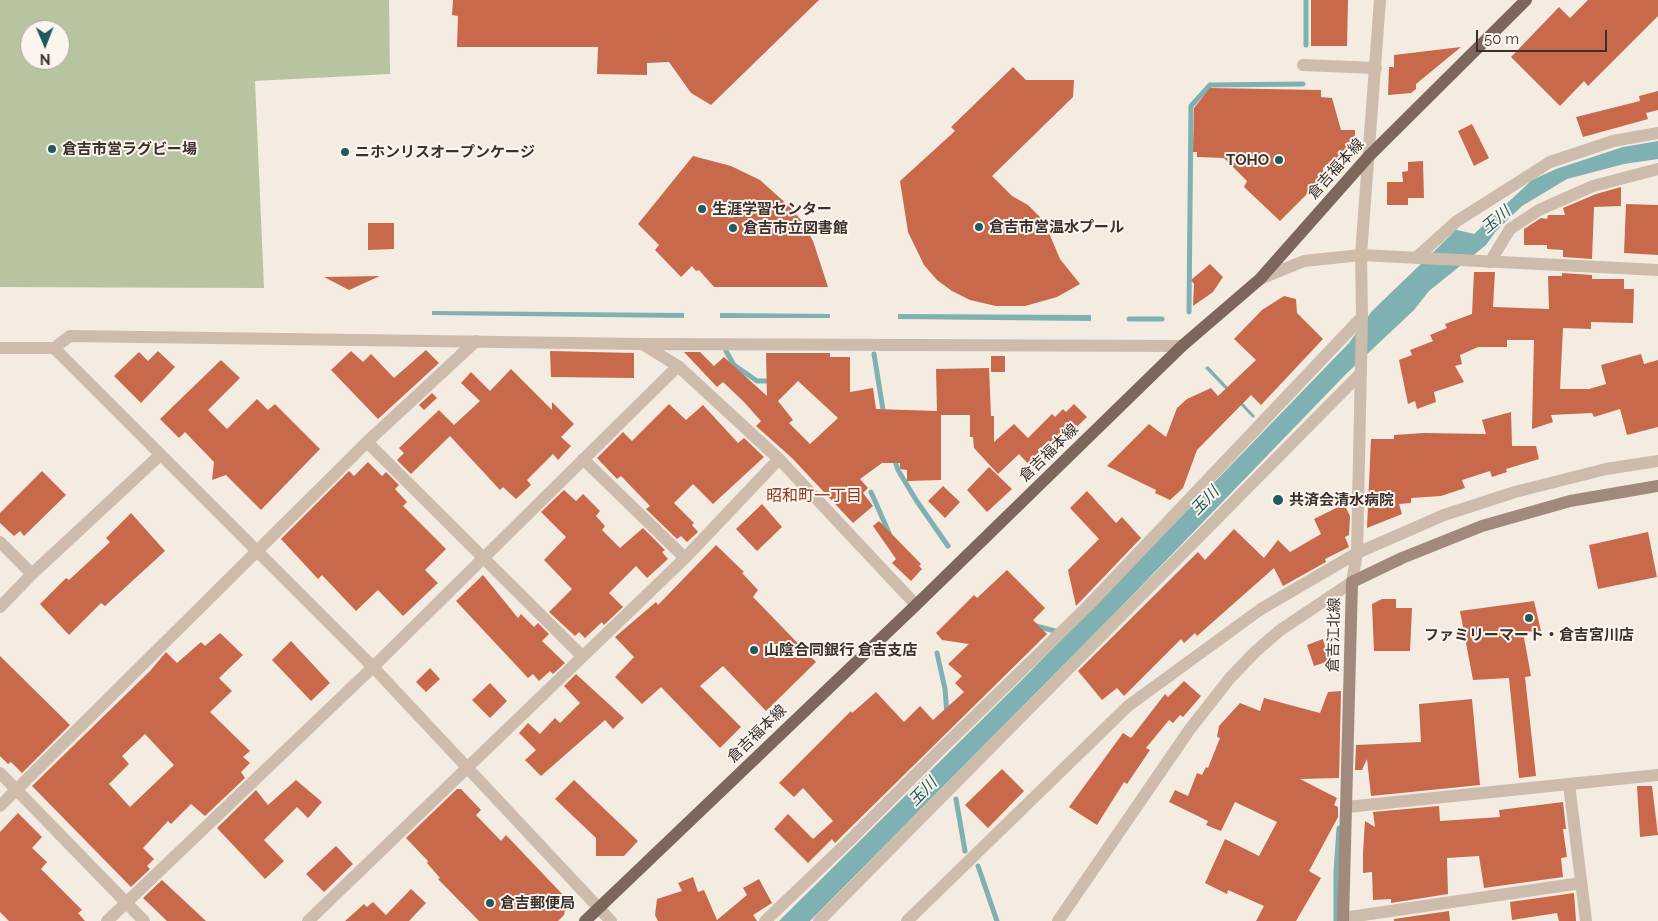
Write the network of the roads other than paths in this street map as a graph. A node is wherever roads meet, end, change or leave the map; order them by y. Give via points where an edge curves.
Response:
1 (1380, 0) edge
2 (1526, 0) edge
3 (1303, 65) dead end
4 (1376, 68) junction
5 (1658, 133) edge
6 (1368, 157) junction
7 (1658, 168) edge
8 (1361, 255) junction
9 (1420, 257) junction
10 (1484, 261) junction
11 (1658, 270) edge
12 (1260, 279) junction
13 (1362, 319) junction
14 (476, 341) junction
15 (642, 344) junction
16 (1182, 346) junction
17 (0, 348) edge
18 (54, 348) junction
19 (678, 366) junction
20 (1361, 370) junction
21 (367, 442) junction
22 (159, 456) junction
23 (779, 459) junction
24 (583, 460) junction
25 (1658, 461) edge
26 (1658, 486) edge
27 (0, 542) edge
28 (256, 553) junction
29 (1357, 553) junction
30 (483, 558) junction
31 (684, 558) junction
32 (32, 574) junction
33 (1352, 582) junction
34 (916, 605) junction
35 (0, 607) edge
36 (582, 656) junction
37 (372, 667) junction
38 (467, 766) junction
39 (0, 773) edge
40 (1658, 775) edge
41 (1569, 784) junction
42 (17, 789) junction
43 (0, 806) edge
44 (1347, 807) junction
45 (1581, 883) junction
46 (125, 902) junction
47 (599, 907) junction
48 (1343, 919) edge
49 (107, 921) edge
50 (144, 921) edge
51 (308, 921) edge
52 (585, 921) edge
53 (611, 921) edge
54 (765, 921) edge
55 (819, 921) edge
56 (907, 921) edge
57 (1058, 921) edge
58 (1586, 921) edge

1 - 4 street
2 - 6 main road, 倉吉福本線
3 - 4 street
4 - 6 street
5 - 9 street via 1613,141 1550,162 1457,221
6 - 8 street
6 - 12 main road, 倉吉福本線
7 - 10 street via 1593,186 1539,210 1510,228
8 - 9 street
8 - 12 street via 1304,261
8 - 13 street
9 - 10 street
10 - 11 street
12 - 16 main road, 倉吉福本線
13 - 20 street
13 - 54 street via 1082,613
14 - 15 street
14 - 18 street via 70,336
14 - 21 street
15 - 16 street
15 - 19 street
16 - 34 main road, 倉吉福本線
17 - 18 street
18 - 22 street
19 - 23 street
19 - 24 street
20 - 29 street
20 - 55 street
21 - 28 street
21 - 30 street
22 - 28 street
22 - 32 street
23 - 31 street
23 - 34 street
24 - 30 street
24 - 31 street
25 - 29 street via 1606,469 1515,492 1444,515
26 - 33 main road, 倉吉江北線 via 1570,501 1482,526
27 - 32 street
28 - 37 street
28 - 42 street
29 - 33 street
29 - 56 street via 1261,609 1128,706
30 - 36 street
30 - 37 street
31 - 36 street
32 - 35 street
33 - 44 main road, 倉吉江北線
33 - 57 street via 1279,631 1230,678 1190,729
34 - 47 main road, 倉吉福本線
36 - 38 street
37 - 38 street
37 - 46 street
38 - 47 street
38 - 51 street
39 - 42 street
40 - 41 street
41 - 44 street
41 - 45 street
42 - 43 street
42 - 46 street
44 - 48 main road, 倉吉江北線
45 - 48 street
45 - 58 street
46 - 49 street
46 - 50 street
47 - 52 main road, 倉吉福本線
47 - 53 street

